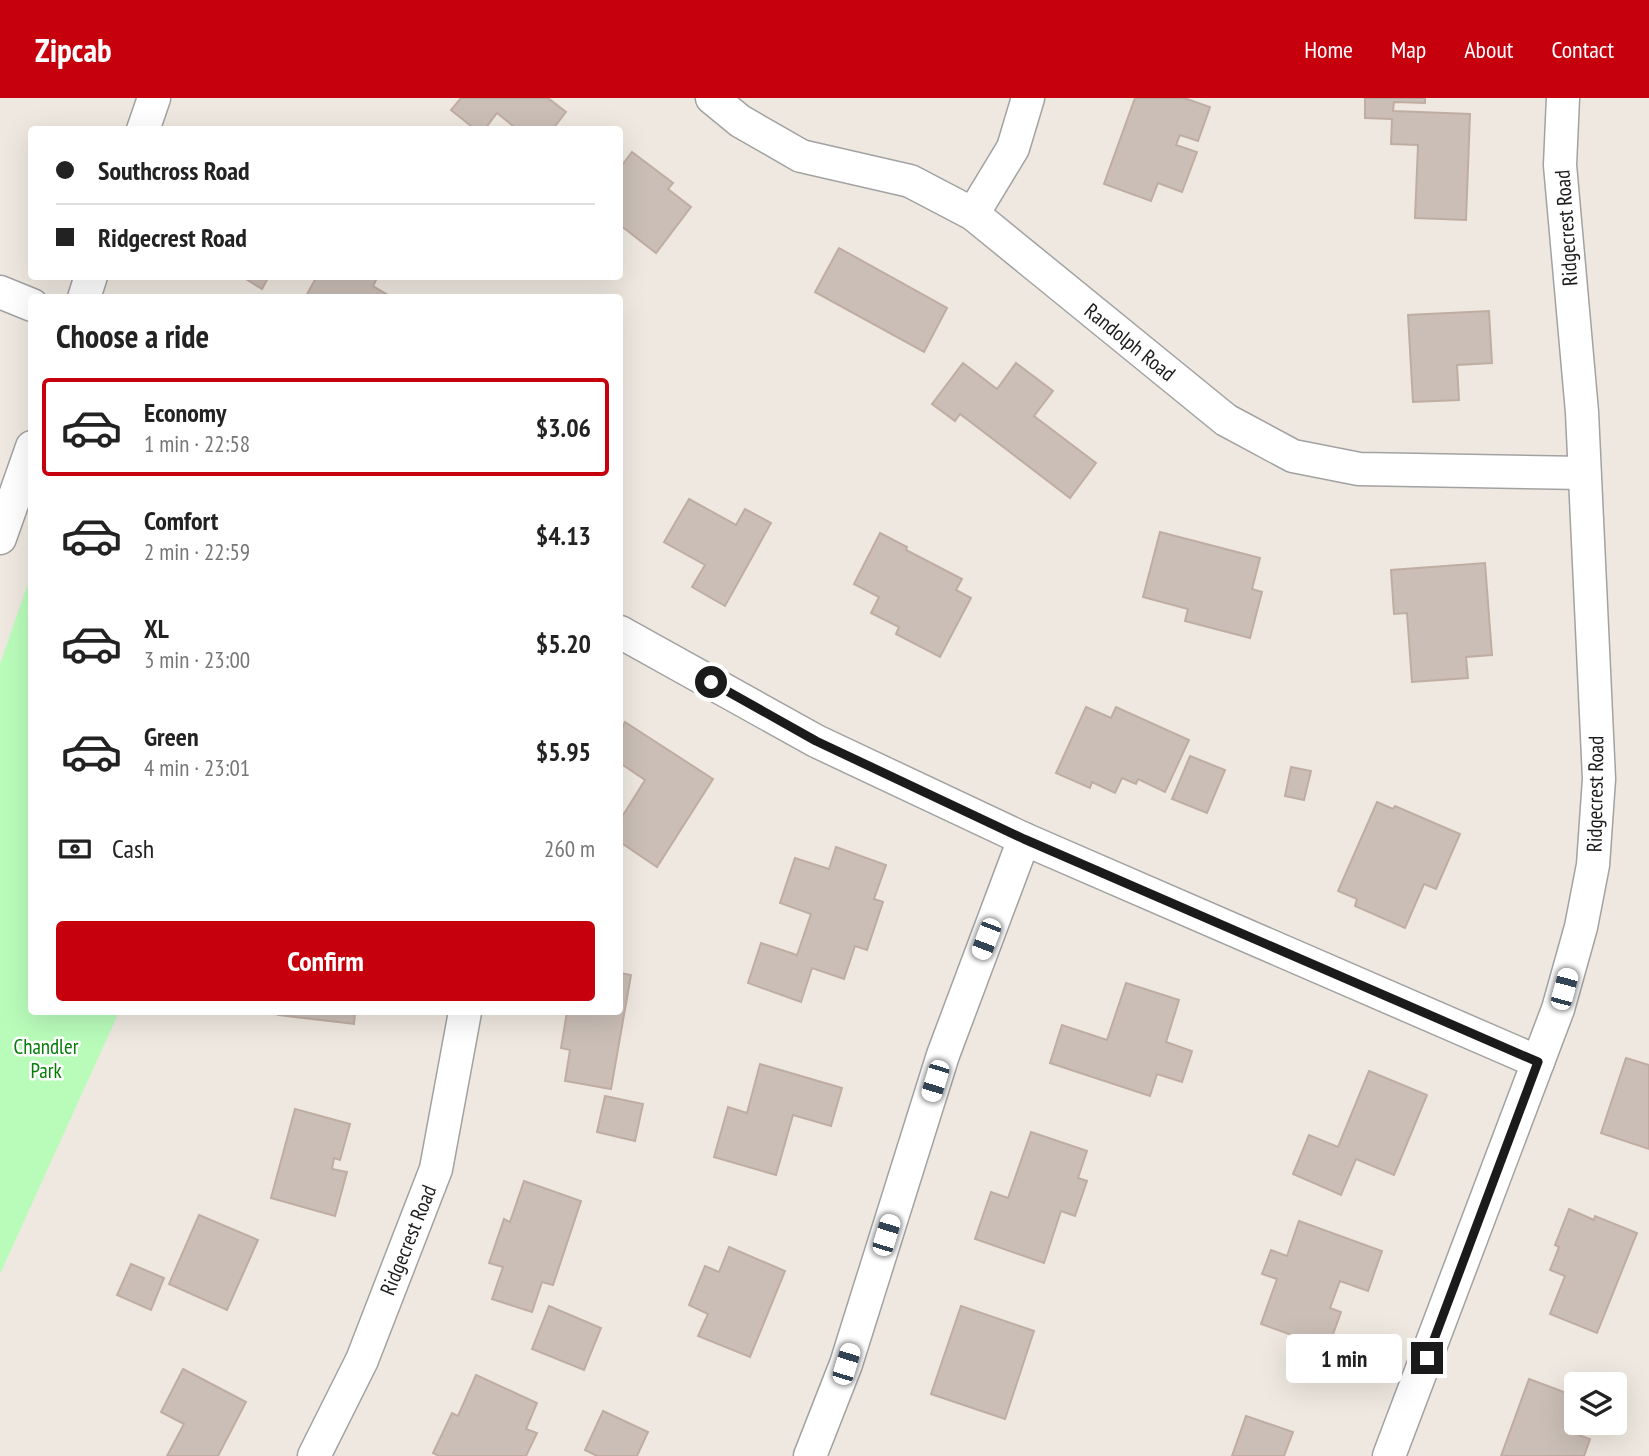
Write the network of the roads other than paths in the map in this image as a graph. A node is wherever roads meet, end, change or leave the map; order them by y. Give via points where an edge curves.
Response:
1 (154, 98) edge
2 (712, 98) edge
3 (1028, 98) edge
4 (1563, 98) edge
5 (144, 126) edge
6 (973, 214) junction
7 (0, 292) edge
8 (28, 303) edge
9 (28, 458) edge
10 (1584, 473) junction
11 (0, 538) edge
12 (623, 634) edge
13 (1024, 839) junction
14 (464, 1015) edge
15 (1538, 1062) junction
16 (314, 1456) edge
17 (810, 1456) edge
18 (1389, 1456) edge

1 - 5 street
2 - 6 street, Randolph Road via 740,121 801,156 910,181
3 - 6 street via 1013,148
4 - 10 street, Ridgecrest Road via 1560,165
6 - 10 street, Randolph Road via 1226,420 1293,456 1359,469
7 - 8 street
9 - 11 street
10 - 15 street, Ridgecrest Road via 1599,779 1593,865 1562,998
12 - 13 street via 816,741
13 - 15 street
13 - 17 street via 943,1055 846,1364
14 - 16 street, Ridgecrest Road via 436,1169 362,1360
15 - 18 street, Ridgecrest Road

